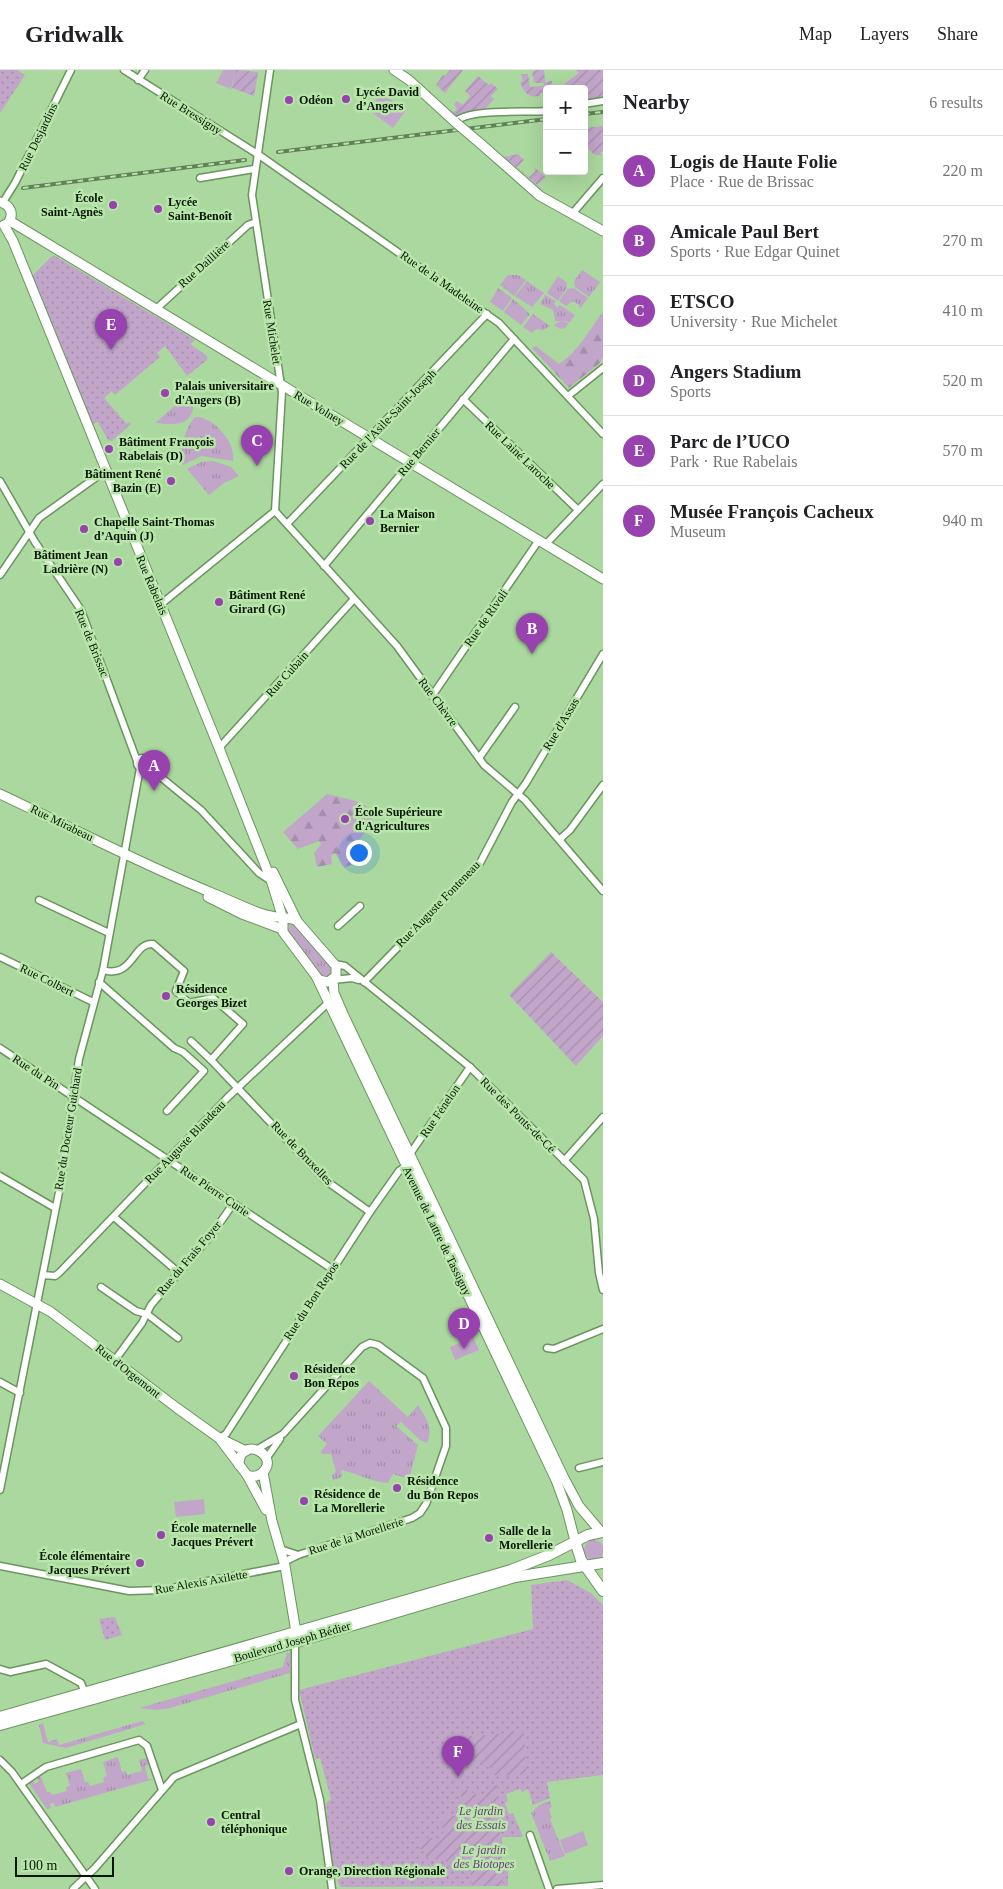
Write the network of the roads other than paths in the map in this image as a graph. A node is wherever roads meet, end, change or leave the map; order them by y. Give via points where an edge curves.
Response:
1 (71, 70) edge
2 (124, 70) edge
3 (145, 70) edge
4 (270, 70) edge
5 (394, 70) edge
6 (138, 80) junction
7 (603, 101) edge
8 (588, 103) edge
9 (543, 111) edge
10 (455, 121) junction
11 (258, 155) junction
12 (254, 169) junction
13 (200, 178) dead end
14 (603, 178) edge
15 (2, 202) edge
16 (572, 214) junction
17 (256, 222) junction
18 (5, 224) edge
19 (603, 231) edge
20 (155, 310) junction
21 (487, 314) junction
22 (514, 339) junction
23 (603, 368) edge
24 (280, 384) junction
25 (568, 396) junction
26 (463, 399) junction
27 (603, 434) edge
28 (369, 438) junction
29 (411, 464) junction
30 (105, 471) junction
31 (0, 481) edge
32 (603, 484) edge
33 (578, 510) junction
34 (275, 511) junction
35 (287, 524) junction
36 (29, 530) junction
37 (543, 542) junction
38 (324, 566) junction
39 (0, 575) edge
40 (603, 578) edge
41 (354, 599) junction
42 (160, 605) junction
43 (603, 654) edge
44 (432, 696) junction
45 (515, 706) dead end
46 (219, 748) junction
47 (479, 758) junction
48 (141, 764) junction
49 (603, 786) edge
50 (518, 793) junction
51 (0, 794) edge
52 (253, 835) junction
53 (560, 839) junction
54 (124, 853) junction
55 (264, 863) junction
56 (254, 868) junction
57 (270, 880) junction
58 (191, 886) junction
59 (603, 891) edge
60 (283, 893) junction
61 (39, 900) dead end
62 (360, 906) dead end
63 (283, 919) junction
64 (297, 921) junction
65 (338, 926) dead end
66 (282, 929) junction
67 (109, 933) junction
68 (0, 957) edge
69 (335, 964) junction
70 (103, 970) junction
71 (317, 978) junction
72 (333, 980) junction
73 (100, 982) junction
74 (363, 982) junction
75 (93, 1002) junction
76 (328, 1003) junction
77 (191, 1041) dead end
78 (0, 1048) edge
79 (211, 1060) junction
80 (470, 1067) junction
81 (239, 1088) junction
82 (72, 1096) junction
83 (167, 1111) dead end
84 (603, 1117) edge
85 (409, 1153) junction
86 (169, 1160) junction
87 (564, 1161) junction
88 (406, 1166) junction
89 (0, 1176) edge
90 (233, 1204) junction
91 (55, 1208) junction
92 (370, 1212) junction
93 (114, 1217) junction
94 (332, 1269) junction
95 (178, 1272) junction
96 (43, 1275) junction
97 (0, 1284) edge
98 (101, 1287) dead end
99 (603, 1290) edge
100 (37, 1305) junction
101 (147, 1314) junction
102 (603, 1329) edge
103 (178, 1338) dead end
104 (547, 1348) dead end
105 (114, 1360) junction
106 (0, 1382) edge
107 (20, 1393) junction
108 (283, 1434) junction
109 (219, 1438) junction
110 (256, 1450) junction
111 (246, 1451) junction
112 (266, 1459) junction
113 (603, 1462) edge
114 (239, 1465) junction
115 (579, 1468) dead end
116 (263, 1472) junction
117 (247, 1475) junction
118 (0, 1490) edge
119 (272, 1521) junction
120 (602, 1533) edge
121 (575, 1541) junction
122 (280, 1549) junction
123 (298, 1555) junction
124 (603, 1563) edge
125 (284, 1564) junction
126 (0, 1566) edge
127 (586, 1568) junction
128 (603, 1591) edge
129 (295, 1637) junction
130 (0, 1669) edge
131 (85, 1693) junction
132 (0, 1717) edge
133 (301, 1724) junction
134 (0, 1725) edge
135 (0, 1760) edge
136 (21, 1784) junction
137 (162, 1790) junction
138 (530, 1835) dead end
139 (86, 1876) junction
140 (603, 1885) edge
141 (73, 1889) edge
142 (95, 1889) edge
143 (332, 1889) edge
144 (549, 1889) edge
145 (557, 1889) edge

1 - 15 street, Rue Desjardins via 15,183
2 - 6 street, Rue Bressigny
3 - 6 street
4 - 11 street, Rue Michelet
5 - 10 street
6 - 11 street, Rue Bressigny
7 - 8 street
9 - 10 street via 465,116
10 - 16 street, bridge via 540,196
11 - 12 street, Rue Michelet
11 - 21 street, Rue de la Madeleine
12 - 13 street
12 - 17 street, Rue Michelet via 252,196
14 - 16 street
15 - 18 street, Rue Rabelais via 11,210
16 - 19 street
17 - 20 street, Rue Daillière via 248,225
17 - 24 street, Rue Michelet
18 - 20 street, Rue Volney
18 - 30 street, Rue Rabelais
20 - 24 street, Rue Volney
21 - 22 street, Rue de la Madeleine
21 - 28 street, Rue de l'Asile-Saint-Joseph
22 - 25 street, Rue de la Madeleine
22 - 26 street, Rue Bernier
23 - 25 street
24 - 28 street, Rue Volney
24 - 34 street, Rue Michelet
25 - 27 street, Rue de la Madeleine
26 - 29 street, Rue Bernier
26 - 33 street, Rue Lainé Laroche
28 - 29 street, Rue Volney
28 - 35 street, Rue de l'Asile-Saint-Joseph
29 - 37 street, Rue Volney
29 - 38 street, Rue Bernier
30 - 36 street via 40,518
30 - 42 street, Rue Rabelais
31 - 36 street, Rue de Brissac
32 - 33 street, Rue de Rivoli
33 - 37 street, Rue de Rivoli
34 - 35 street, Rue Chèvre
34 - 42 street
35 - 38 street, Rue Chèvre
36 - 39 street
36 - 48 street, Rue de Brissac via 81,610
37 - 40 street, Rue Volney
37 - 44 street, Rue de Rivoli
38 - 41 street, Rue Chèvre
41 - 44 street, Rue Chèvre via 398,648
41 - 46 street, Rue Cubain
42 - 46 street, Rue Rabelais
43 - 50 street, Rue d'Assas
44 - 47 street, Rue Chèvre
45 - 47 street
46 - 52 street, Rue Rabelais
47 - 50 street, Rue Chèvre
48 - 54 street, Rue du Docteur Guichard
48 - 56 street via 201,810
49 - 53 street
50 - 53 street, Rue Chèvre
50 - 74 street, Rue Auguste Fonteneau via 480,863
51 - 54 street, Rue Mirabeau
52 - 55 street, Rue Rabelais
52 - 60 street, Rue Rabelais via 259,841
53 - 59 street, Rue Chèvre
54 - 58 street, Rue Mirabeau
54 - 67 street, Rue du Docteur Guichard
55 - 56 street via 263,868
55 - 57 street, Rue Rabelais
56 - 57 street
57 - 60 street, Rue Rabelais
57 - 63 street, Rue Rabelais
58 - 63 street
58 - 66 street via 230,908
60 - 64 street, Rue Rabelais
61 - 67 street
62 - 65 street
63 - 64 street
63 - 66 street
64 - 69 street, Rue Rabelais
66 - 71 street, Avenue de Lattre de Tassigny
67 - 70 street, Rue du Docteur Guichard
68 - 75 street, Rue Colbert
69 - 72 street via 338,972
69 - 74 street, Rue des Ponts-de-Cé via 345,966
70 - 73 street, Rue du Docteur Guichard
70 - 79 street via 122,970 145,945 154,945 184,971 176,991 182,997 189,1003 213,998 243,1024
71 - 72 street via 325,982
71 - 76 street, Avenue de Lattre de Tassigny
72 - 74 street via 352,978
72 - 85 street, Avenue de Lattre de Tassigny via 334,993 344,1016
73 - 75 street, Rue du Docteur Guichard
73 - 83 street via 204,1071
74 - 80 street, Rue des Ponts-de-Cé
75 - 82 street, Rue du Docteur Guichard
76 - 81 street, Rue Auguste Blandeau
76 - 88 street, Avenue de Lattre de Tassigny
77 - 79 street
78 - 82 street, Rue du Pin
79 - 81 street, Rue de Bruxelles
80 - 85 street, Rue Fénelon
80 - 87 street, Rue des Ponts-de-Cé
81 - 86 street, Rue Auguste Blandeau
81 - 92 street, Rue de Bruxelles via 325,1180
82 - 86 street, Rue Pierre Curie
82 - 91 street, Rue du Docteur Guichard
84 - 87 street
85 - 120 street, Avenue de Lattre de Tassigny via 571,1493
86 - 90 street, Rue Pierre Curie
86 - 93 street, Rue Auguste Blandeau
87 - 99 street, Rue des Ponts-de-Cé via 586,1185
88 - 92 street, Rue du Bon Repos
88 - 121 street, Avenue de Lattre de Tassigny via 556,1480 568,1510
89 - 91 street
90 - 94 street, Rue Pierre Curie
90 - 95 street, Rue du Frais Foyer via 212,1234
91 - 96 street, Rue du Docteur Guichard
92 - 94 street, Rue du Bon Repos
93 - 95 street
93 - 96 street, Rue Auguste Blandeau via 58,1274
94 - 109 street, Rue du Bon Repos via 226,1434
95 - 101 street, Rue du Frais Foyer
96 - 100 street, Rue du Docteur Guichard
97 - 100 street, Rue d'Orgemont
98 - 101 street via 136,1311
100 - 105 street, Rue d'Orgemont
100 - 107 street, Rue du Docteur Guichard
101 - 103 street
101 - 105 street, Rue du Frais Foyer
102 - 104 street
105 - 109 street, Rue d'Orgemont
106 - 107 street
107 - 118 street, Rue du Docteur Guichard
108 - 110 street
108 - 112 street
108 - 123 street, Rue de la Morellerie via 362,1347 370,1343 378,1345 423,1378 446,1428 446,1446 420,1513
109 - 111 street, Rue d'Orgemont
109 - 114 street, Rue d'Orgemont
110 - 111 street
110 - 112 street via 262,1452
111 - 114 street via 240,1457
112 - 116 street, Rue d'Orgemont
113 - 115 street
114 - 117 street, Rue d'Orgemont
116 - 117 street via 256,1476
116 - 119 street, Rue d'Orgemont
117 - 119 street, Rue d'Orgemont
119 - 122 street, Rue d'Orgemont
120 - 121 main road, Boulevard Joseph Bédier
121 - 127 main road
121 - 129 main road, Boulevard Joseph Bédier via 511,1570
122 - 123 street, Rue de la Morellerie
122 - 125 street, Rue d'Orgemont
123 - 125 street, Rue de la Morellerie
124 - 127 main road, Boulevard Joseph Bédier
125 - 126 street, Rue Alexis Axilette via 162,1590 129,1591
125 - 129 street, Rue d'Orgemont
127 - 128 main road
127 - 129 main road, Boulevard Joseph Bédier via 515,1577
129 - 131 main road, Boulevard Joseph Bédier
129 - 133 street via 295,1700
129 - 134 main road, Boulevard Joseph Bédier
130 - 131 street via 12,1672 44,1663 81,1683
131 - 132 main road, Boulevard Joseph Bédier
133 - 137 street via 181,1773
133 - 143 street via 321,1804
135 - 136 street
136 - 137 street via 46,1767 139,1740 147,1746
136 - 139 street
137 - 139 street
138 - 144 street
139 - 141 street
139 - 142 street
140 - 145 street

